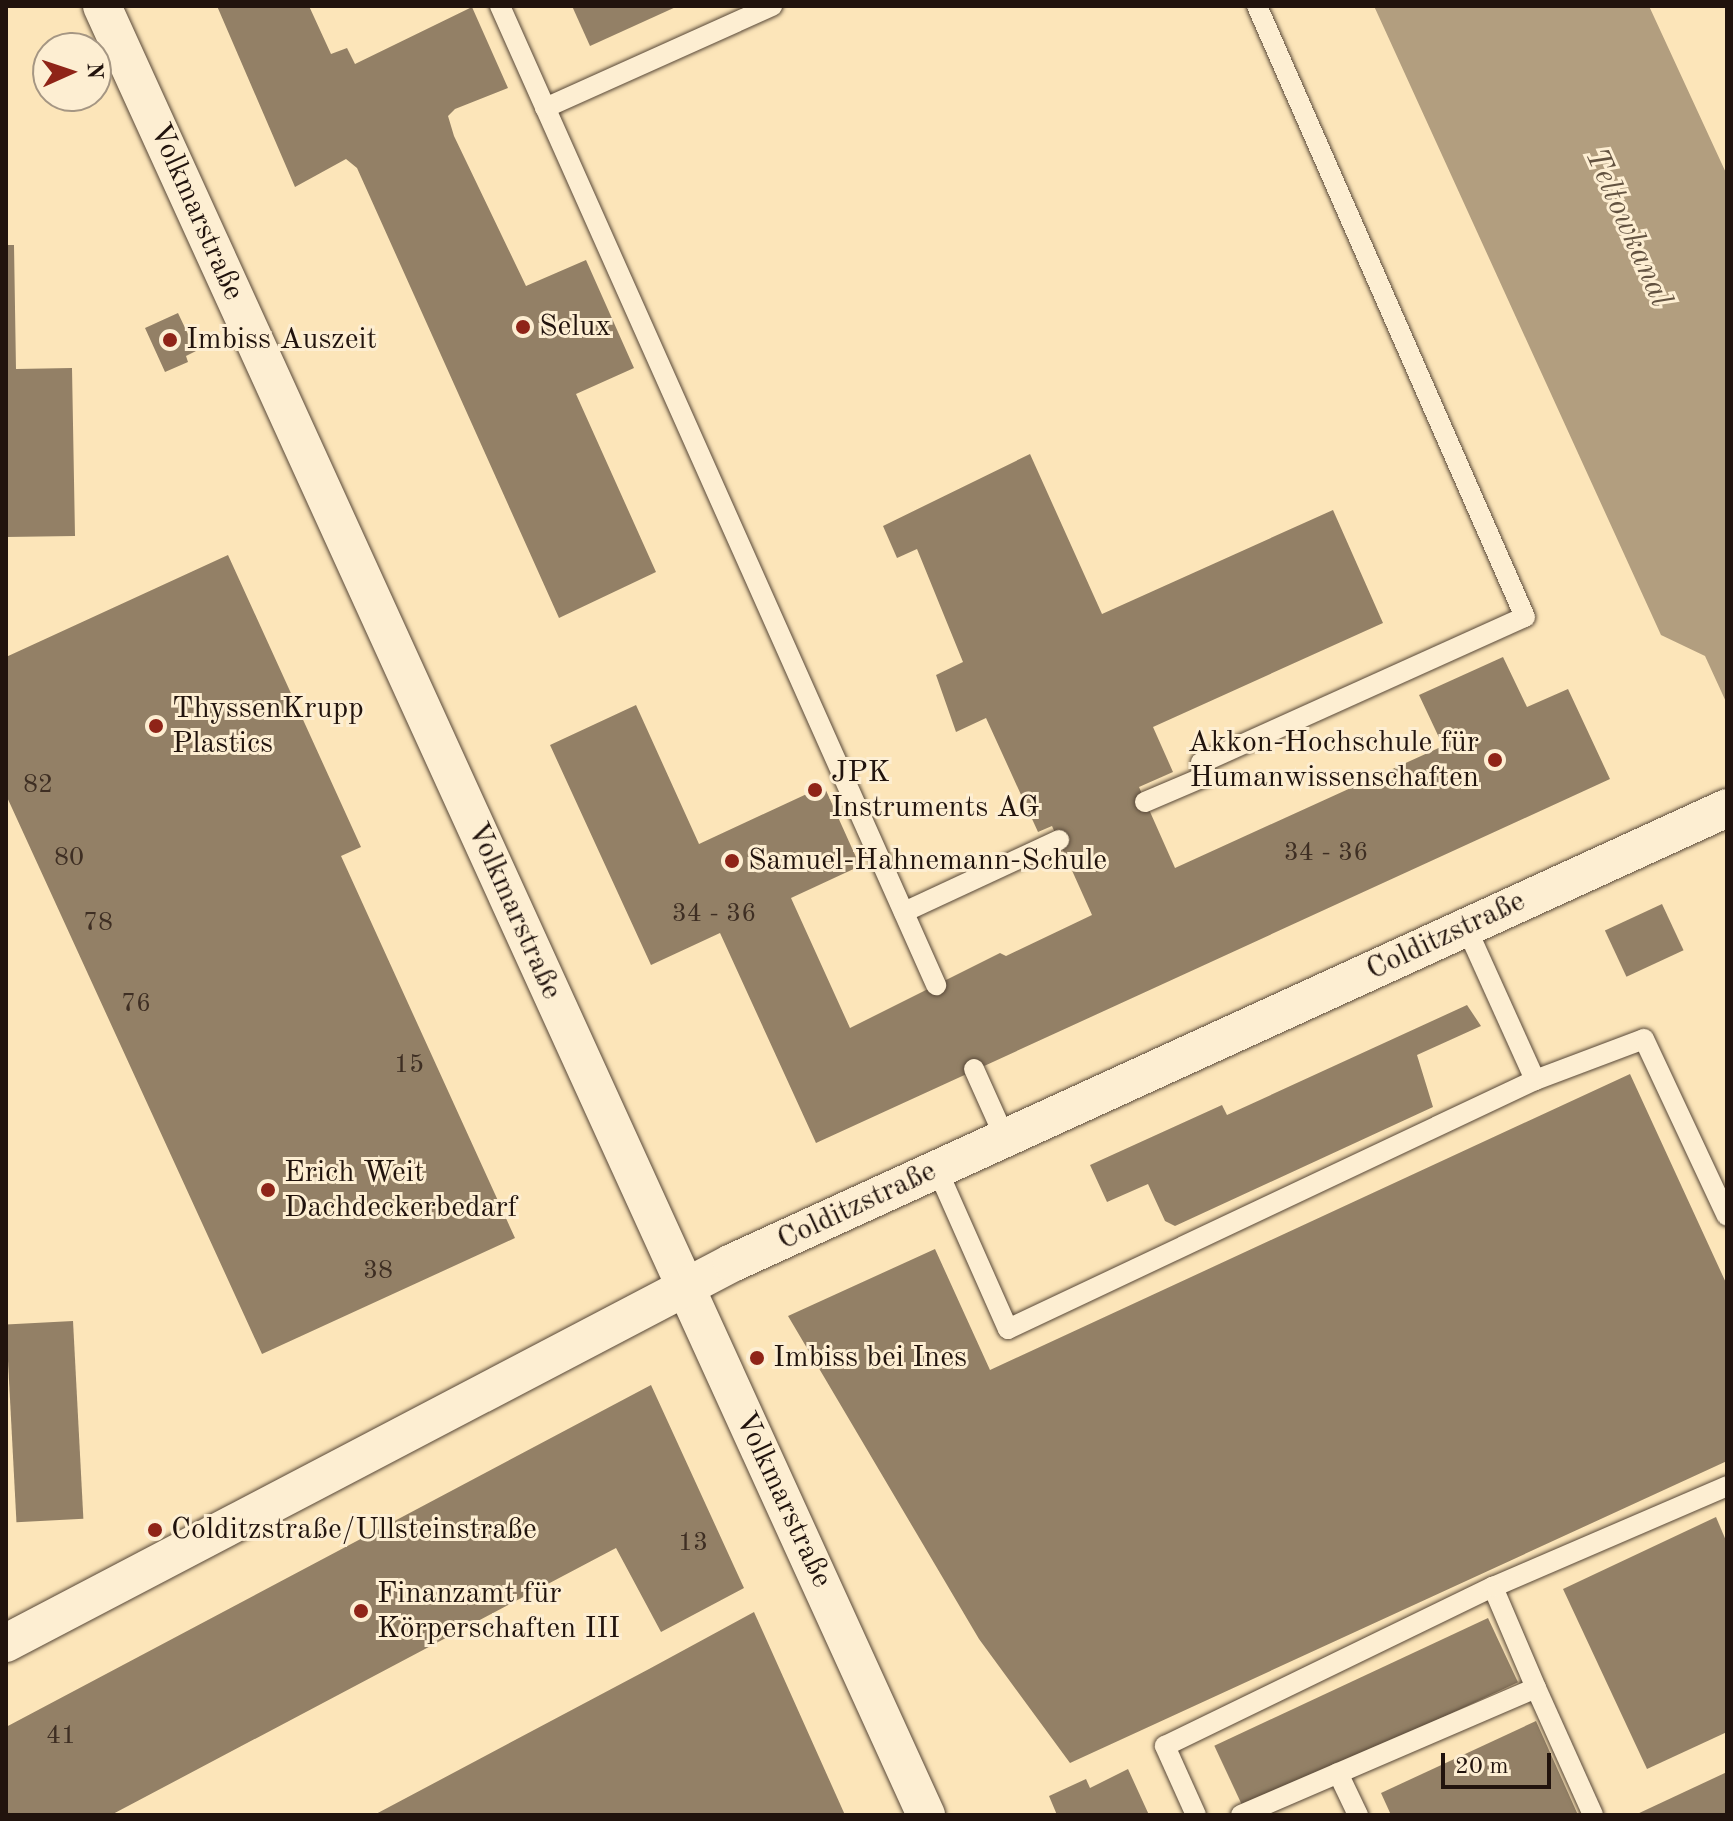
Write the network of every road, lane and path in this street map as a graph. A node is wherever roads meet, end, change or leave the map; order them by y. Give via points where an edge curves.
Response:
1 (102, 6) edge
2 (500, 6) edge
3 (772, 6) edge
4 (1257, 6) edge
5 (545, 108) junction
6 (1145, 802) dead end
7 (1727, 808) edge
8 (1059, 840) dead end
9 (904, 912) junction
10 (1466, 927) junction
11 (936, 985) dead end
12 (974, 1069) dead end
13 (1535, 1080) junction
14 (1005, 1138) junction
15 (937, 1169) junction
16 (1727, 1216) edge
17 (686, 1286) junction
18 (1727, 1486) edge
19 (1493, 1587) junction
20 (6, 1643) edge
21 (1536, 1688) junction
22 (1338, 1773) junction
23 (926, 1815) edge
24 (1196, 1815) edge
25 (1241, 1815) edge
26 (1358, 1815) edge
27 (1593, 1815) edge

1 - 17 street, Volkmarstraße
2 - 5 lane
3 - 5 lane
4 - 6 lane via 1525,617 1201,763 1206,776
5 - 9 lane
7 - 10 street, Colditzstraße
8 - 9 lane
9 - 11 lane
10 - 13 lane
10 - 14 street, Colditzstraße
12 - 14 lane
13 - 15 lane via 1008,1329
13 - 16 lane via 1644,1039
14 - 15 street, Colditzstraße
15 - 17 street, Colditzstraße
17 - 20 street, Colditzstraße
17 - 23 street, Volkmarstraße
18 - 19 lane
19 - 21 lane
19 - 24 lane via 1165,1746
21 - 22 lane
21 - 27 lane
22 - 25 lane
22 - 26 lane

